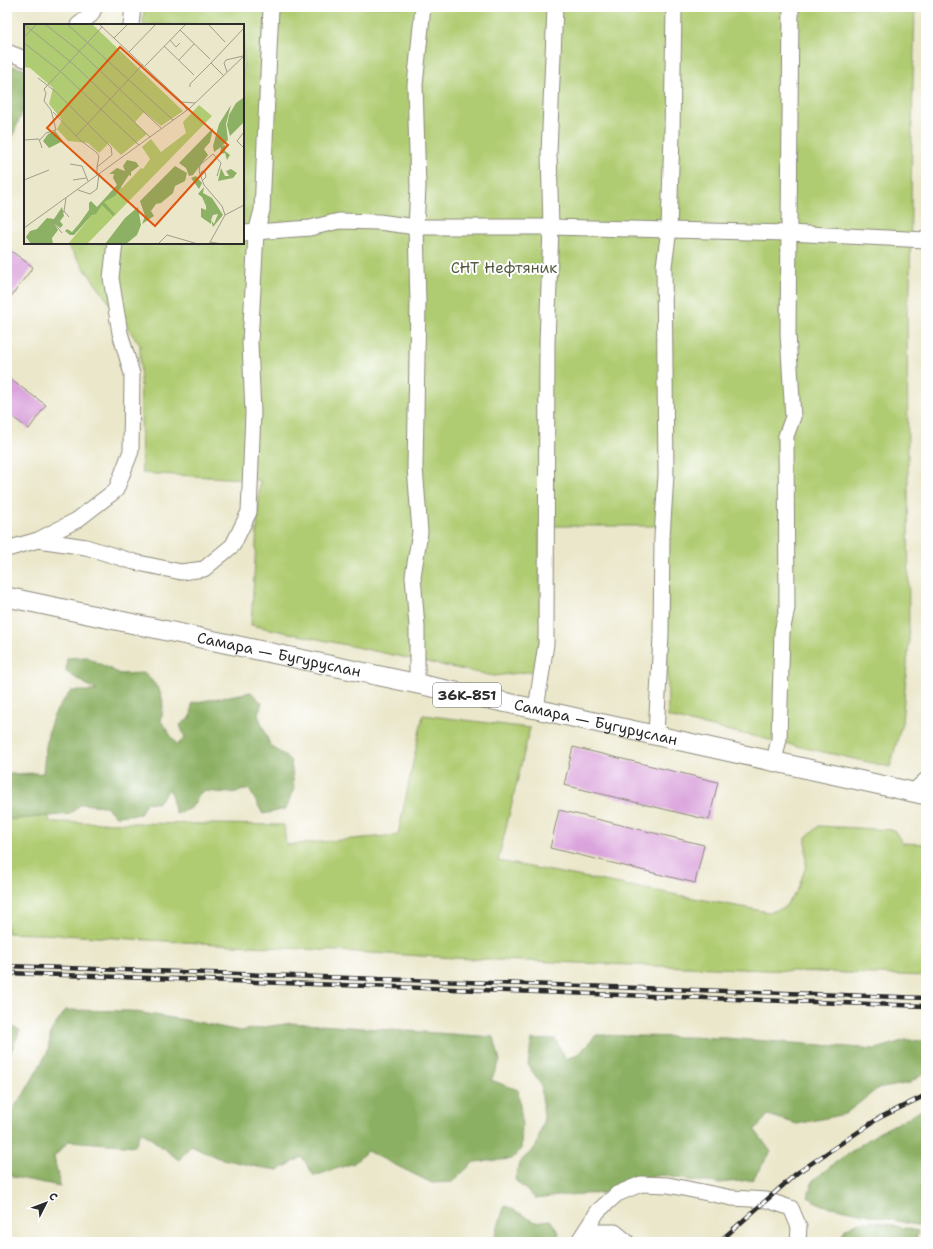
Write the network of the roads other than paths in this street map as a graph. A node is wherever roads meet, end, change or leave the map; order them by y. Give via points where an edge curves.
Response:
1 (96, 7) edge
2 (132, 7) edge
3 (271, 7) edge
4 (423, 7) edge
5 (555, 7) edge
6 (674, 7) edge
7 (791, 7) edge
8 (79, 24) edge
9 (131, 24) edge
10 (7, 52) edge
11 (24, 59) edge
12 (416, 227) junction
13 (551, 227) junction
14 (669, 230) junction
15 (250, 233) edge
16 (788, 233) junction
17 (926, 240) edge
18 (115, 244) edge
19 (38, 540) junction
20 (7, 549) edge
21 (7, 597) edge
22 (417, 684) junction
23 (536, 709) junction
24 (656, 735) junction
25 (774, 761) junction
26 (922, 789) edge
27 (578, 1242) edge
28 (627, 1242) edge
29 (798, 1242) edge

1 - 8 lane via 91,15
2 - 9 lane
3 - 15 lane via 262,210
4 - 12 lane via 415,85 418,187
5 - 13 lane via 549,154
6 - 14 lane
7 - 16 lane
10 - 11 lane
12 - 13 lane
12 - 15 lane via 380,222 339,221 310,228
12 - 22 lane via 418,303 415,467 420,532 412,576 417,628
13 - 14 lane
13 - 23 lane via 547,350 546,644
14 - 16 lane
14 - 24 lane via 664,266 666,475
15 - 19 lane via 253,413 249,512 233,545 204,569 182,572 134,562 86,547
16 - 17 lane
16 - 25 lane via 788,334 792,417 786,436 786,608 782,632 779,739
18 - 19 lane via 110,278 120,332 132,374 131,451 116,490 77,520
19 - 20 lane
21 - 22 main road, Самара — Бугуруслан / 36К-851
22 - 23 main road, Самара — Бугуруслан / 36К-851
23 - 24 main road, Самара — Бугуруслан / 36К-851
24 - 25 main road, Самара — Бугуруслан / 36К-851
25 - 26 main road, Самара — Бугуруслан / 36К-851
27 - 28 lane via 594,1232 615,1232
27 - 29 lane via 598,1211 617,1194 641,1184 668,1185 732,1198 767,1200 791,1208 799,1227

